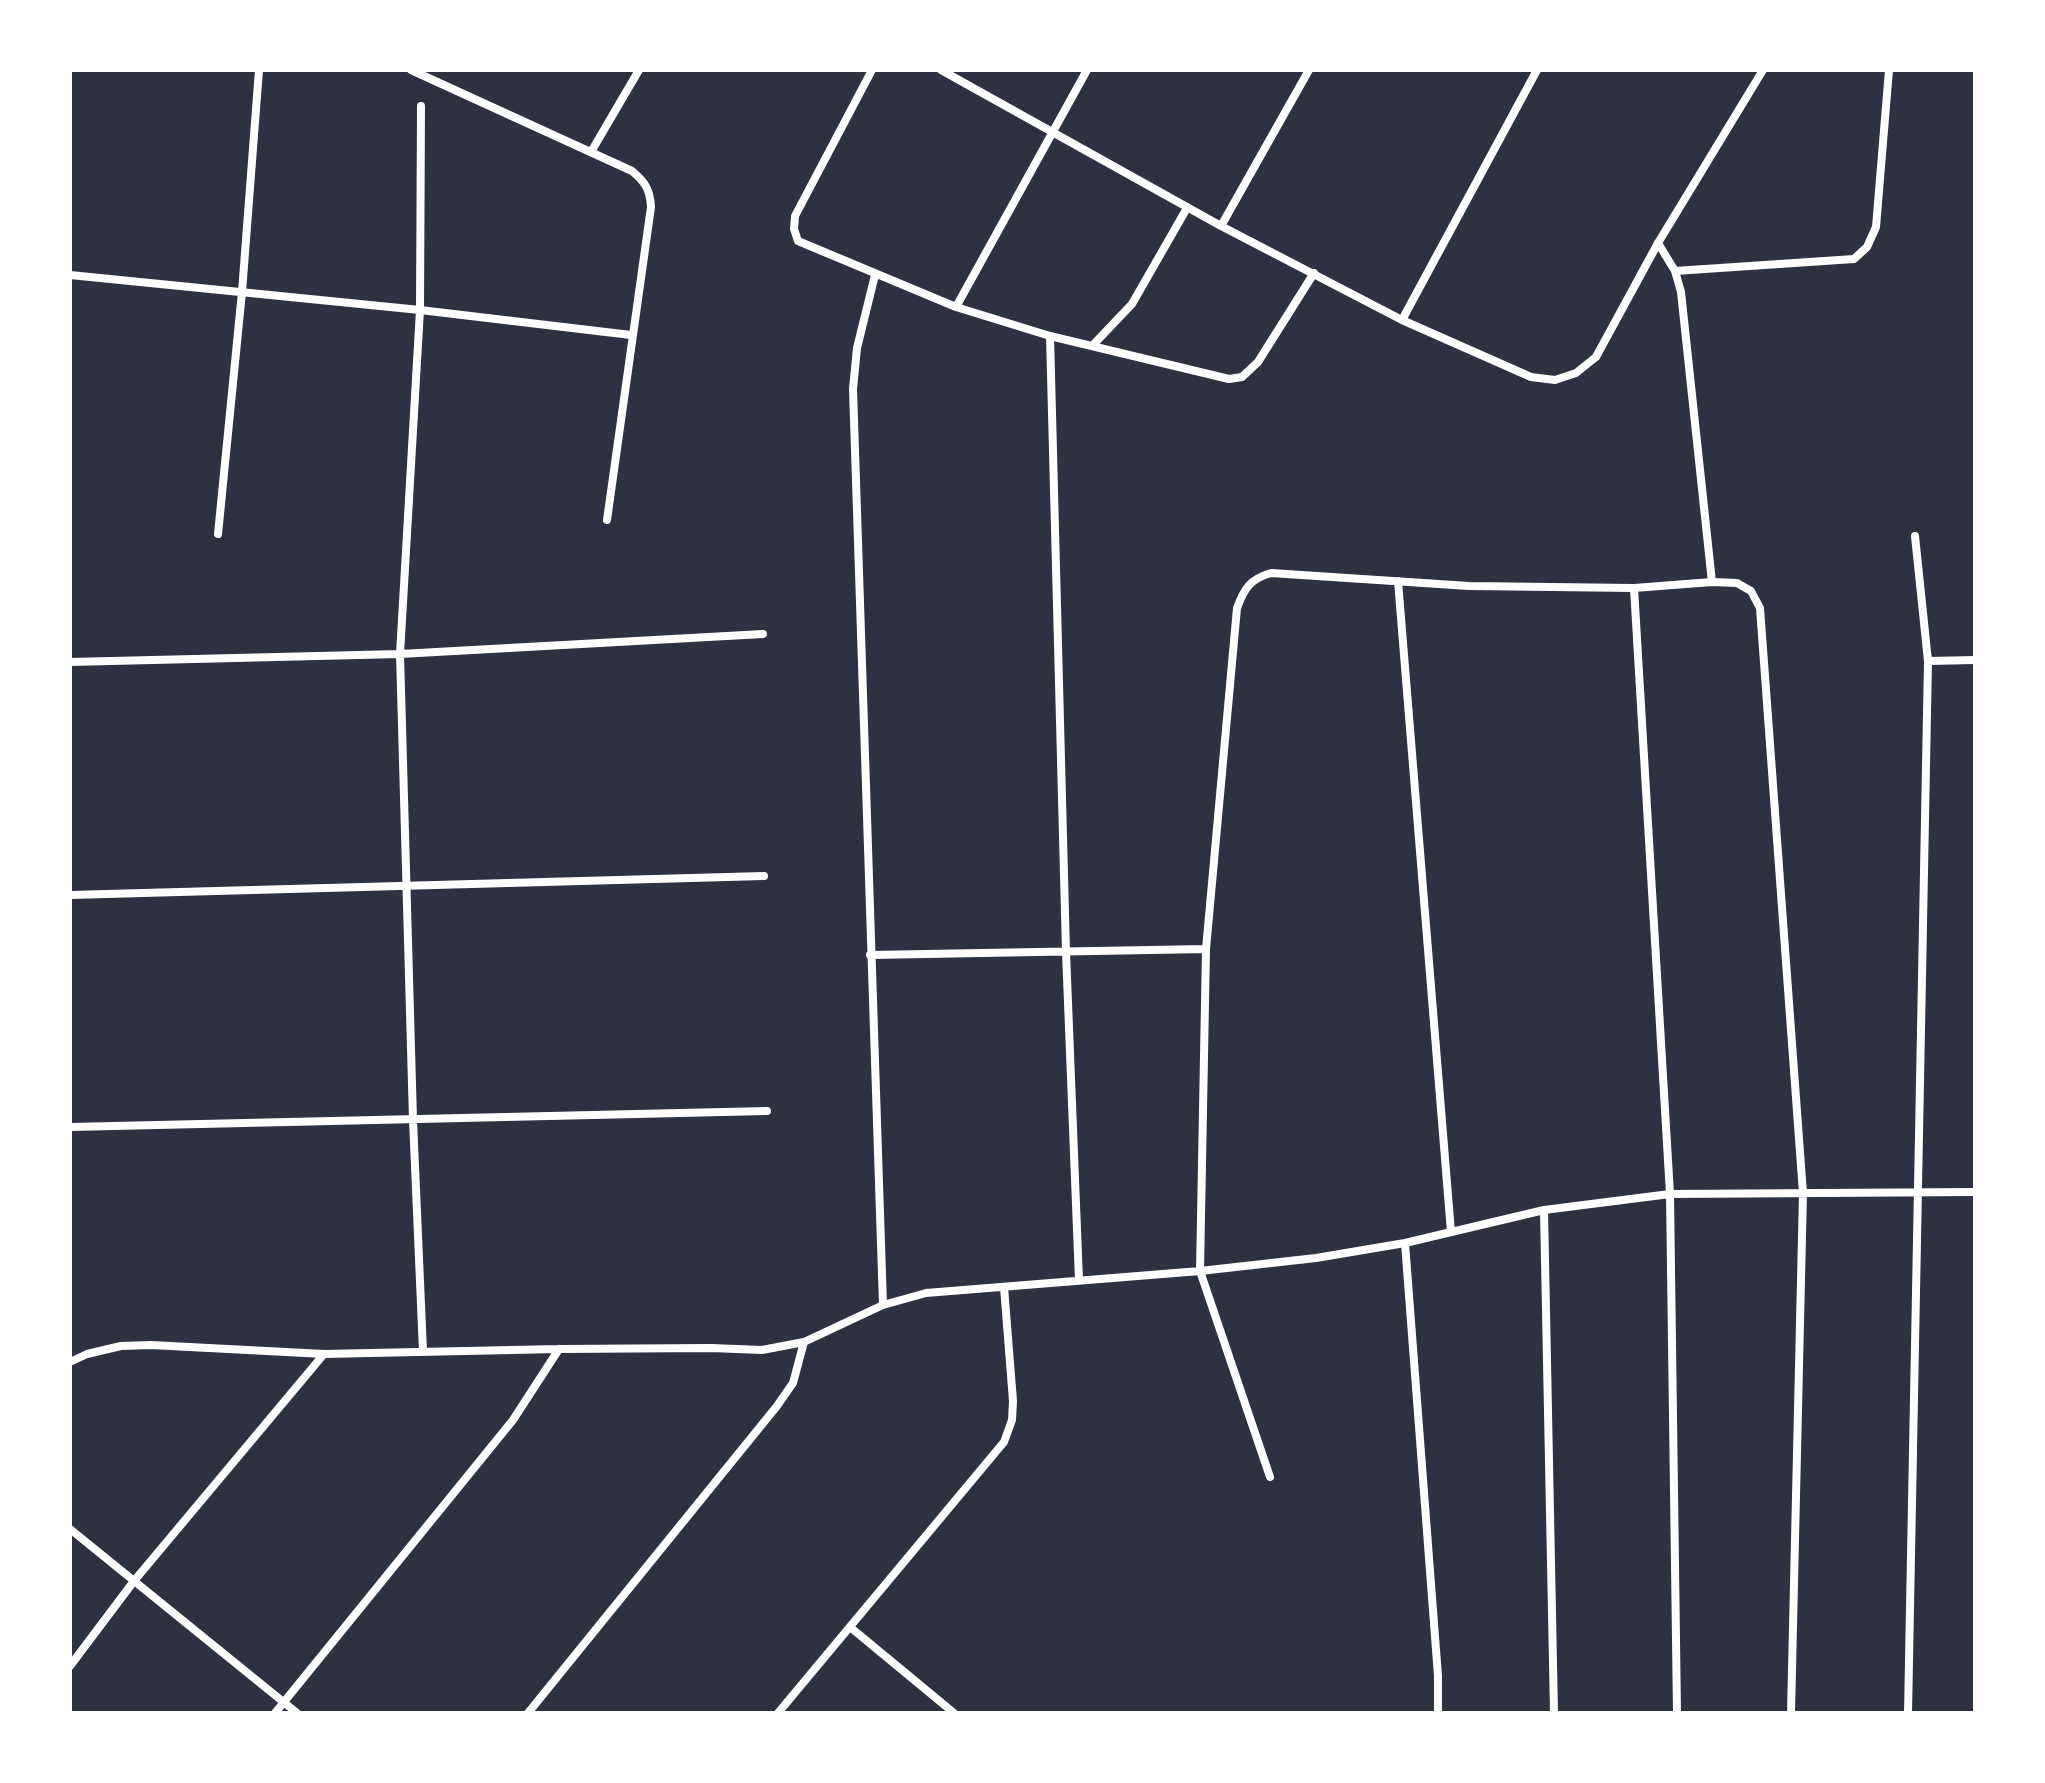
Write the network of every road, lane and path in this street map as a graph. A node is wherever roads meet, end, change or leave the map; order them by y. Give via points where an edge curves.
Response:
1 (259, 70) edge
2 (411, 70) edge
3 (639, 70) edge
4 (872, 70) edge
5 (941, 70) edge
6 (1087, 70) edge
7 (1309, 70) edge
8 (1537, 70) edge
9 (1763, 70) edge
10 (1889, 70) edge
11 (421, 106) dead end
12 (1052, 131) junction
13 (591, 152) junction
14 (1187, 208) junction
15 (1221, 226) junction
16 (1658, 243) junction
17 (1675, 271) junction
18 (1314, 273) junction
19 (70, 275) edge
20 (875, 275) junction
21 (242, 292) junction
22 (956, 307) junction
23 (420, 310) junction
24 (1402, 320) junction
25 (631, 335) junction
26 (1050, 336) junction
27 (1092, 346) junction
28 (607, 520) dead end
29 (218, 534) dead end
30 (1915, 536) dead end
31 (1398, 581) junction
32 (1712, 582) junction
33 (1634, 588) junction
34 (763, 634) dead end
35 (400, 654) junction
36 (1975, 660) edge
37 (1928, 661) junction
38 (70, 662) edge
39 (764, 876) dead end
40 (406, 887) junction
41 (70, 895) edge
42 (1206, 949) junction
43 (1066, 952) junction
44 (870, 955) junction
45 (767, 1111) dead end
46 (413, 1120) junction
47 (70, 1127) edge
48 (1975, 1192) edge
49 (1803, 1193) junction
50 (1916, 1193) junction
51 (1670, 1194) junction
52 (1544, 1210) junction
53 (1451, 1232) junction
54 (1405, 1243) junction
55 (1200, 1271) junction
56 (1079, 1280) junction
57 (1004, 1287) junction
58 (883, 1305) junction
59 (804, 1342) junction
60 (559, 1349) junction
61 (423, 1351) junction
62 (324, 1354) junction
63 (70, 1362) edge
64 (1270, 1477) dead end
65 (70, 1529) edge
66 (134, 1581) junction
67 (850, 1627) junction
68 (70, 1666) edge
69 (284, 1702) junction
70 (275, 1713) edge
71 (297, 1713) edge
72 (528, 1713) edge
73 (778, 1713) edge
74 (954, 1713) edge
75 (1438, 1713) edge
76 (1554, 1713) edge
77 (1677, 1713) edge
78 (1791, 1713) edge
79 (1908, 1713) edge

1 - 21 street
2 - 13 street
3 - 13 street
4 - 20 street via 795,216 794,229 798,241
5 - 12 street
6 - 12 street
7 - 15 street
8 - 24 street
9 - 16 street
10 - 17 street via 1876,227 1867,247 1854,259
11 - 23 street
12 - 14 street
12 - 22 street
13 - 25 street via 632,171 650,192
14 - 15 street
14 - 27 street via 1132,304
15 - 18 street
16 - 17 street
16 - 24 street via 1596,357 1576,373 1555,380 1531,377
17 - 32 street
18 - 24 street
18 - 27 street via 1258,362 1242,377 1229,379
19 - 21 street
20 - 22 street
20 - 44 street via 853,389
21 - 23 street
21 - 29 street
22 - 26 street
23 - 25 street
23 - 35 street
25 - 28 street
26 - 27 street
26 - 43 street
30 - 37 street
31 - 33 street
31 - 42 street via 1271,573 1256,577 1243,590 1237,608
31 - 53 street
32 - 33 street
32 - 49 street via 1737,583 1751,591 1760,608
33 - 51 street
34 - 35 street
35 - 38 street
35 - 40 street
36 - 37 street
37 - 50 street
39 - 40 street
40 - 41 street
40 - 46 street
42 - 43 street
42 - 55 street
43 - 44 street
43 - 56 street
44 - 58 street
45 - 46 street
46 - 47 street
46 - 61 street
48 - 50 street
49 - 50 street
49 - 51 street
49 - 78 street
50 - 79 street
51 - 52 street
51 - 77 street
52 - 53 street
52 - 76 street
53 - 54 street
54 - 55 street
54 - 75 street
55 - 56 street
55 - 64 street
56 - 57 street
57 - 58 street via 926,1293
57 - 67 street via 1013,1401 1004,1442
58 - 59 street
59 - 60 street via 762,1350
59 - 72 street via 793,1383 777,1406
60 - 61 street
60 - 69 street via 513,1420
61 - 62 street
62 - 63 street via 151,1345 121,1346
62 - 66 street
65 - 66 street
66 - 68 street
66 - 69 street
67 - 73 street
67 - 74 street
69 - 70 street
69 - 71 street

